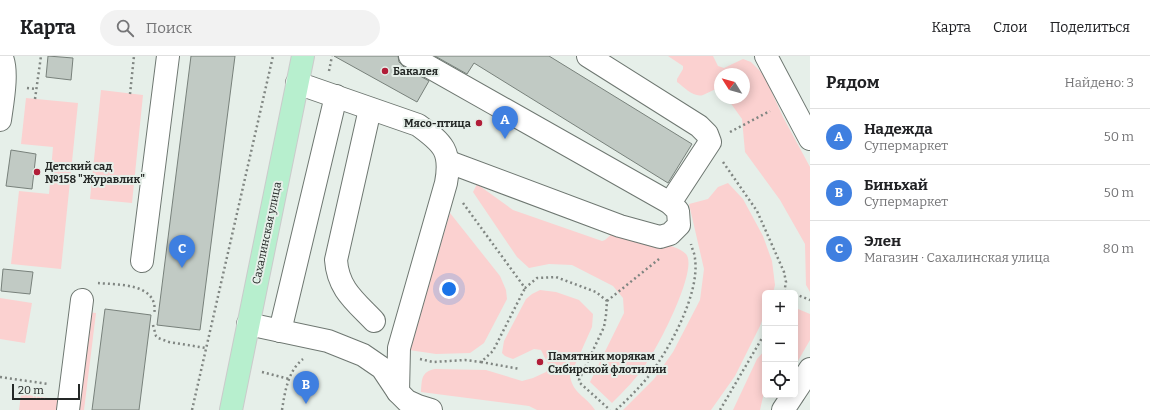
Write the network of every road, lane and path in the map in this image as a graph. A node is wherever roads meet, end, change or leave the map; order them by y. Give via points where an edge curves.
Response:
1 (1, 56) edge
2 (41, 56) edge
3 (134, 56) edge
4 (168, 56) edge
5 (273, 56) edge
6 (303, 56) edge
7 (410, 56) edge
8 (588, 56) edge
9 (766, 56) edge
10 (297, 83) junction
11 (130, 94) dead end
12 (336, 96) junction
13 (35, 98) dead end
14 (791, 101) junction
15 (370, 108) junction
16 (0, 120) edge
17 (810, 139) edge
18 (710, 142) junction
19 (724, 164) dead end
20 (447, 173) junction
21 (670, 203) junction
22 (679, 225) junction
23 (665, 255) dead end
24 (142, 261) dead end
25 (96, 283) dead end
26 (525, 288) junction
27 (785, 290) edge
28 (798, 295) edge
29 (82, 300) dead end
30 (810, 300) edge
31 (607, 301) junction
32 (154, 315) dead end
33 (374, 321) dead end
34 (248, 324) junction
35 (153, 325) dead end
36 (280, 331) junction
37 (762, 339) edge
38 (206, 348) junction
39 (398, 348) junction
40 (481, 362) junction
41 (810, 369) edge
42 (520, 370) dead end
43 (262, 372) dead end
44 (0, 377) edge
45 (30, 381) dead end
46 (798, 387) edge
47 (398, 392) junction
48 (791, 398) edge
49 (68, 410) edge
50 (192, 410) edge
51 (231, 410) edge
52 (282, 410) edge
53 (431, 410) edge
54 (610, 410) edge
55 (616, 410) edge
56 (720, 410) edge
57 (783, 410) edge

1 - 16 lane via 4,60 5,84
2 - 13 path
3 - 11 path
4 - 24 lane
5 - 38 path
6 - 10 main road, Сахалинская улица
7 - 21 lane
8 - 18 lane via 699,126 707,134
9 - 14 lane
10 - 12 lane
10 - 34 main road, Сахалинская улица
12 - 15 lane
12 - 36 lane
14 - 17 lane
14 - 18 path
15 - 20 lane via 418,125 434,136 441,144
15 - 33 lane via 336,260 338,278 347,293
18 - 21 lane
19 - 27 path via 757,211 784,272
20 - 22 lane via 653,236 670,234
20 - 26 path via 466,206
20 - 39 lane
21 - 22 lane via 678,211
22 - 55 path via 688,236 696,259 695,281 689,304 663,356 647,378
23 - 31 path
25 - 32 path via 144,290 153,301
26 - 31 path via 537,278 556,277 596,292
26 - 40 path via 494,351
28 - 30 path
29 - 49 lane
31 - 54 path via 604,327 579,380
34 - 36 lane
34 - 51 main road, Сахалинская улица
35 - 38 path via 156,336 163,340
36 - 47 lane via 328,341 363,355 382,368
37 - 56 path
38 - 50 path
39 - 40 path via 433,362
39 - 47 lane
40 - 42 path
41 - 46 lane
43 - 52 path via 289,379
44 - 45 path
47 - 53 lane via 407,400
48 - 57 lane

